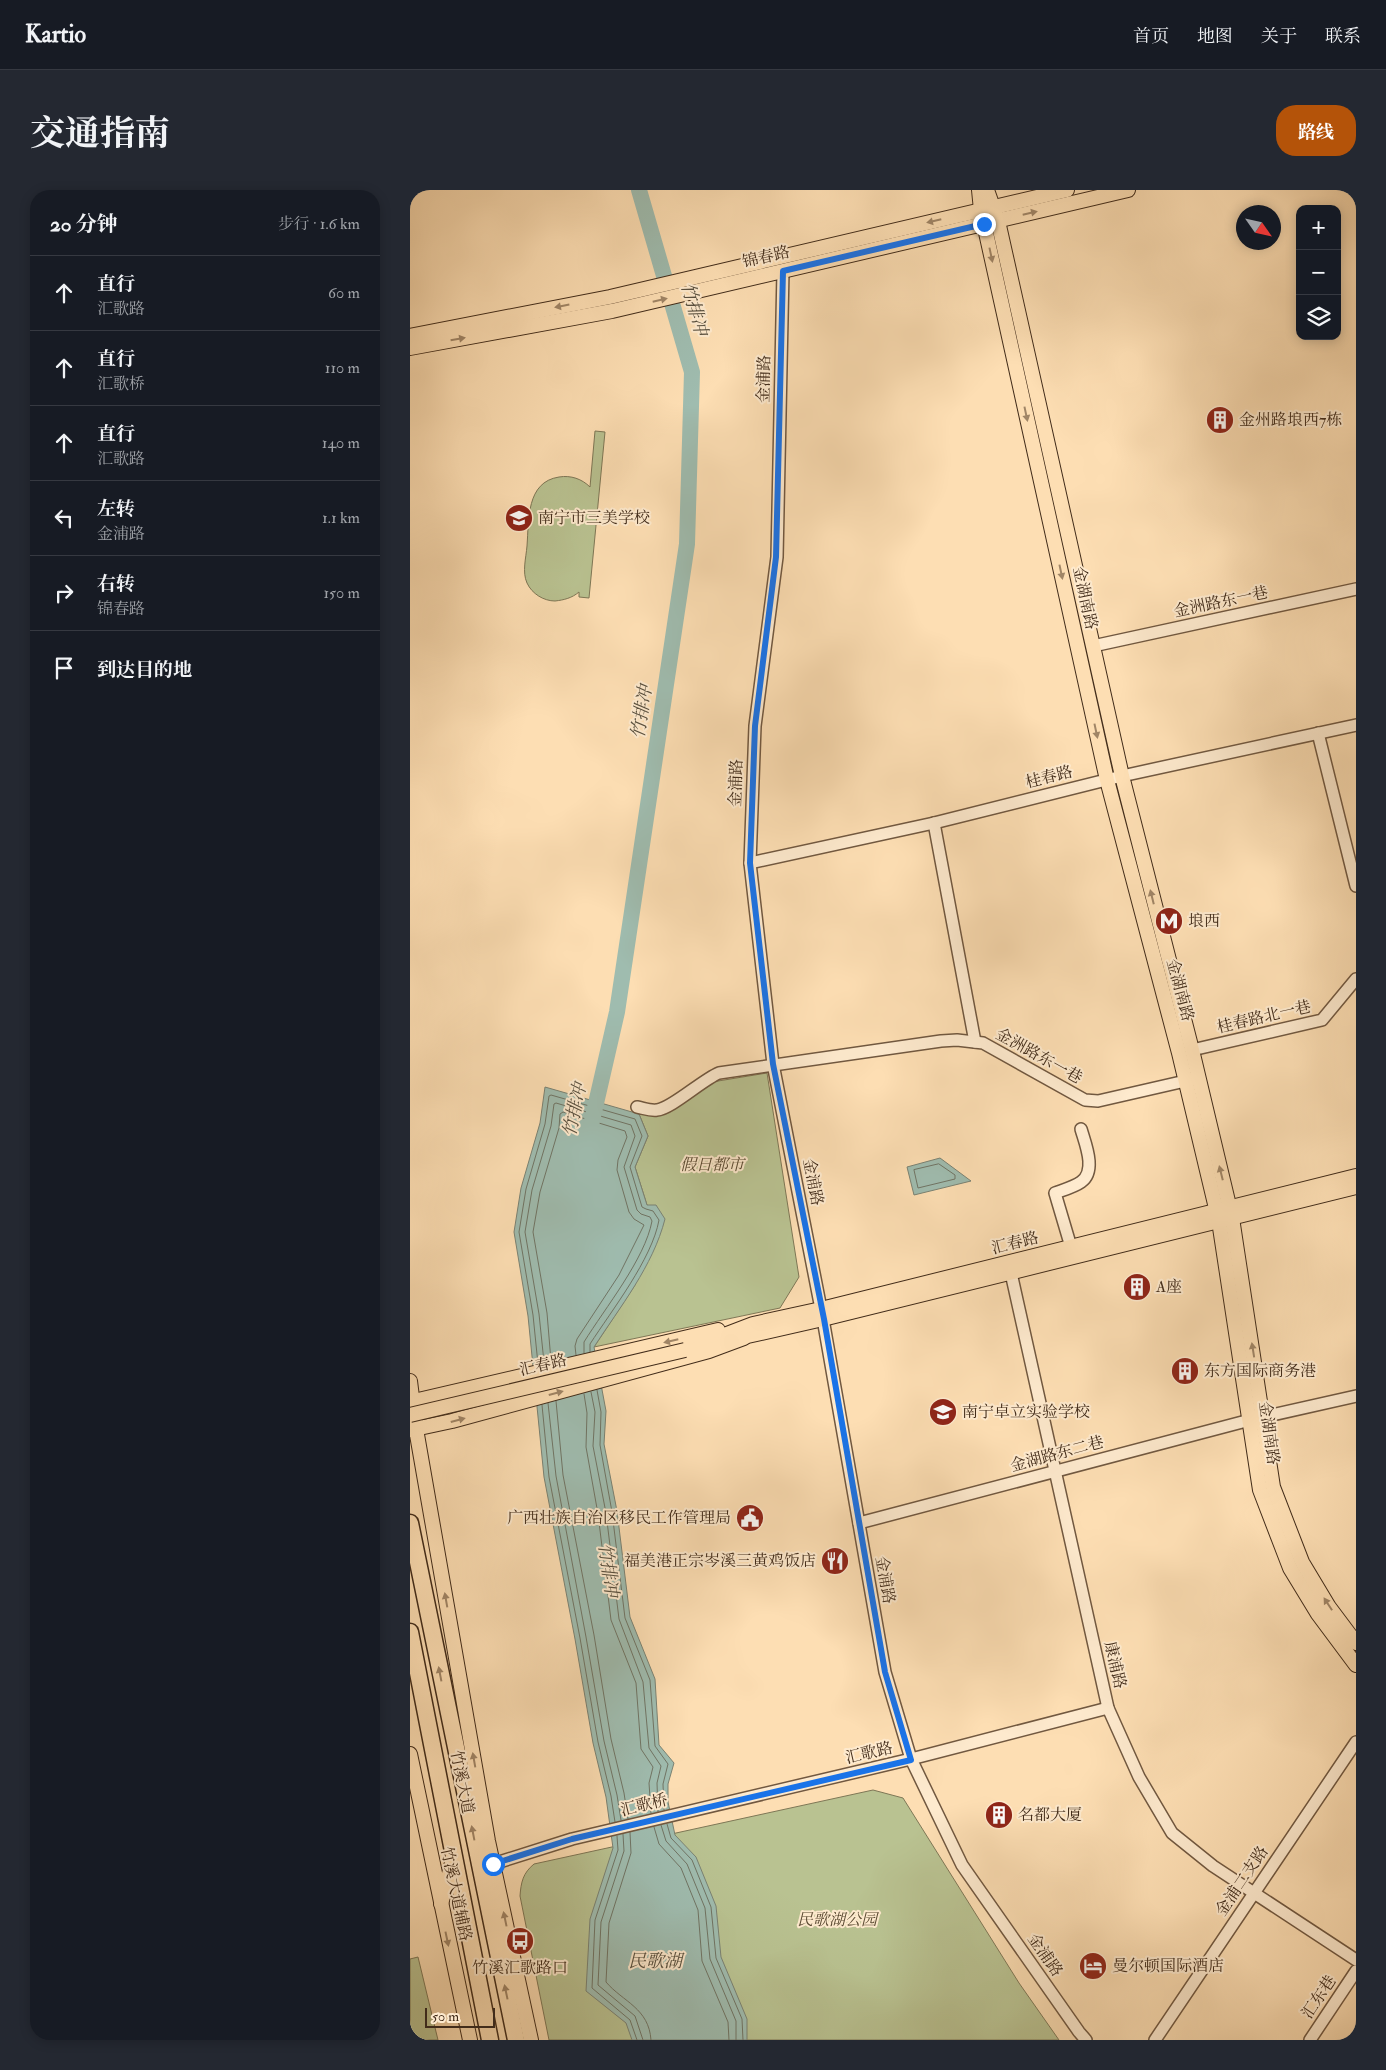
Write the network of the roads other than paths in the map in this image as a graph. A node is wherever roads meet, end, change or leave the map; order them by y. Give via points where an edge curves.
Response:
1 (979, 190) edge
2 (987, 190) edge
3 (1067, 190) edge
4 (1128, 190) edge
5 (989, 215) junction
6 (783, 271) junction
7 (743, 274) junction
8 (410, 336) edge
9 (410, 348) edge
10 (1356, 589) edge
11 (1093, 646) junction
12 (1356, 725) edge
13 (1318, 733) junction
14 (1122, 776) junction
15 (1107, 780) junction
16 (934, 823) junction
17 (750, 863) junction
18 (1356, 886) edge
19 (1356, 979) edge
20 (974, 1042) junction
21 (1192, 1050) junction
22 (773, 1064) junction
23 (1191, 1079) junction
24 (637, 1107) dead end
25 (1081, 1129) dead end
26 (1356, 1176) edge
27 (1356, 1187) edge
28 (1224, 1215) junction
29 (1071, 1247) junction
30 (1011, 1273) junction
31 (822, 1314) junction
32 (754, 1329) junction
33 (410, 1381) edge
34 (1356, 1396) edge
35 (411, 1406) edge
36 (1257, 1419) junction
37 (413, 1430) edge
38 (1055, 1472) junction
39 (410, 1523) edge
40 (859, 1523) junction
41 (410, 1632) edge
42 (1356, 1643) edge
43 (1356, 1664) edge
44 (1108, 1708) junction
45 (1356, 1742) edge
46 (410, 1754) edge
47 (911, 1760) junction
48 (723, 1803) joint
49 (488, 1841) junction
50 (453, 1858) junction
51 (493, 1864) junction
52 (1254, 1892) junction
53 (487, 1899) junction
54 (440, 1906) junction
55 (1356, 1960) edge
56 (1356, 1971) edge
57 (526, 2018) junction
58 (470, 2040) edge
59 (490, 2040) edge
60 (516, 2040) edge
61 (522, 2040) edge
62 (531, 2040) edge
63 (1086, 2040) edge
64 (1155, 2040) edge
65 (1310, 2040) edge

1 - 5 main road, 金湖南路
2 - 5 main road, 金湖南路
3 - 5 main road, 锦春路
5 -> 4 main road, 锦春路
5 - 6 main road, 锦春路
5 -> 7 main road, 锦春路
5 - 11 main road, 金湖南路
5 -> 15 main road, 金湖南路
6 - 7 main road, 锦春路
6 - 17 street, 金浦路 via 776,557 755,726
7 -> 8 main road, 锦春路
9 -> 7 main road, 锦春路 via 612,311
10 - 11 street, 金洲路东一巷
11 - 14 main road, 金湖南路
12 - 13 street, 桂春路
13 - 14 street, 桂春路
13 - 18 street
14 - 15 street, 桂春路
21 -> 14 main road, 金湖南路
15 - 16 street, 桂春路
15 - 23 main road, 金湖南路
16 - 17 street, 桂春路
16 - 20 street
17 - 22 street, 金浦路
19 - 21 street, 桂春路北一巷 via 1322,1020
20 - 22 street, 金洲路东一巷 via 941,1041
20 - 23 street, 金洲路东一巷 via 995,1049 1084,1100 1098,1101
21 - 23 main road, 金湖南路
22 - 24 street, 金洲路东一巷 via 719,1072 666,1108
22 - 31 street, 金浦路
23 - 28 main road, 金湖南路
25 - 29 street via 1089,1160 1088,1173 1082,1182 1055,1193
26 - 28 main road, 汇春路
27 - 28 main road, 汇春路
28 - 29 main road, 汇春路
28 - 30 main road, 汇春路
28 - 36 main road, 金湖南路
29 - 31 main road, 汇春路
30 - 31 main road, 汇春路
30 - 38 street, 康浦路
31 - 32 main road, 汇春路
31 - 40 street, 金浦路
32 - 35 main road, 汇春路, bridge via 685,1350
32 -> 35 main road via 706,1333
37 -> 32 main road via 709,1351
33 - 35 main road
34 - 36 street, 金湖路东二巷
35 - 37 main road
36 - 38 street, 金湖路东二巷
42 -> 36 main road, 金湖南路 via 1302,1562 1273,1487
36 - 43 main road, 金湖南路 via 1260,1490 1290,1568 1318,1614
49 -> 37 main road
38 - 40 street, 金湖路东二巷
38 - 44 street, 康浦路
53 -> 39 highway, 竹溪大道
40 - 47 street, 金浦路 via 885,1672
41 - 50 highway, 竹溪大道
44 - 47 street, 汇歌路
44 - 52 street, 康浦路 via 1138,1777 1172,1833 1213,1866
45 - 52 street, 金浦二支路
46 - 54 main road, 竹溪大道辅路
47 - 48 street, 汇歌路
47 - 63 street, 金浦路 via 962,1865
48 - 51 street, 汇歌桥 via 572,1839
49 - 51 main road
49 - 53 main road
50 - 54 main road
50 - 59 highway, 竹溪大道
57 -> 51 main road
52 - 55 street, 康浦路
52 - 64 street, 金浦二支路
60 -> 53 highway, 竹溪大道
54 -> 58 main road, 竹溪大道辅路
56 - 65 street, 汇东巷
57 - 61 main road
57 - 62 main road

